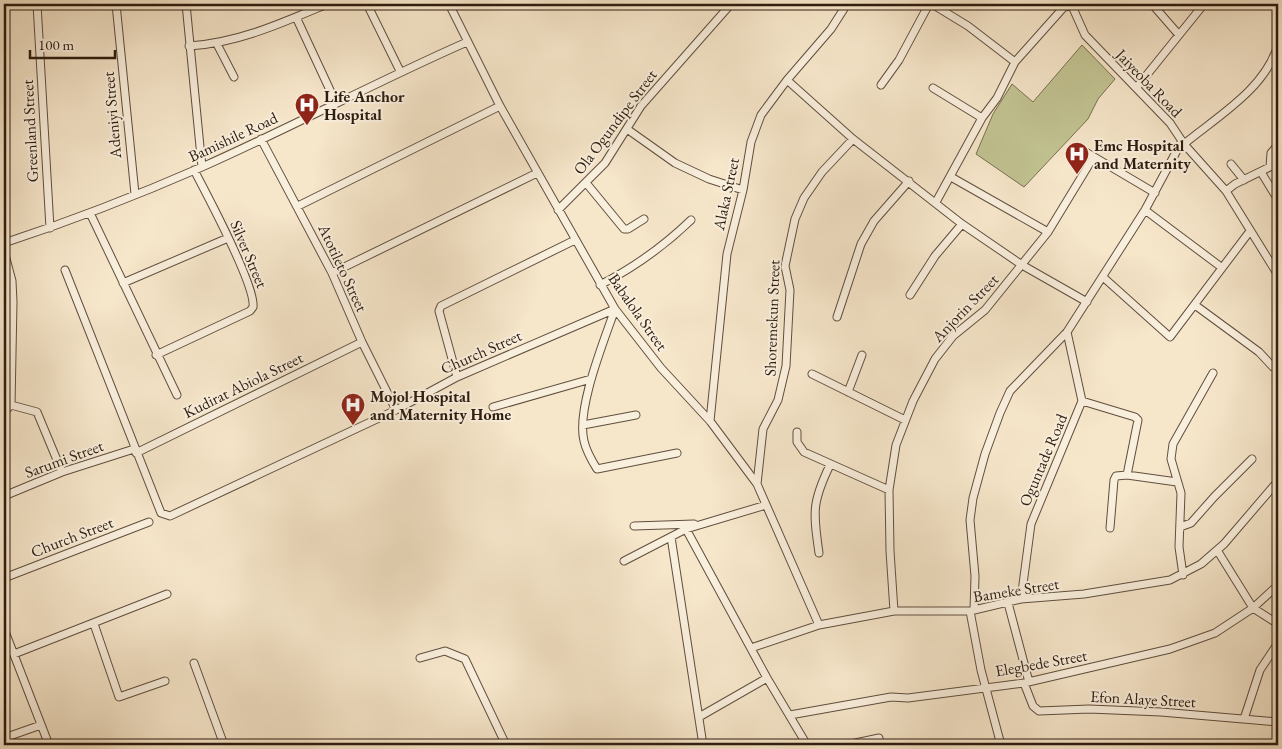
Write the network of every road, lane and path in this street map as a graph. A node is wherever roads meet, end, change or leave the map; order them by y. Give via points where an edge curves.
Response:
1 (37, 4) edge
2 (116, 4) edge
3 (186, 4) edge
4 (327, 4) edge
5 (367, 4) edge
6 (449, 4) edge
7 (731, 4) edge
8 (847, 4) edge
9 (930, 4) edge
10 (1152, 4) edge
11 (1204, 4) edge
12 (1062, 5) edge
13 (1072, 5) edge
14 (296, 17) junction
15 (1179, 35) junction
16 (468, 42) junction
17 (217, 44) junction
18 (1278, 45) edge
19 (189, 46) junction
20 (1016, 62) junction
21 (400, 72) junction
22 (234, 77) dead end
23 (787, 80) junction
24 (882, 85) dead end
25 (1137, 87) junction
26 (933, 88) dead end
27 (336, 103) junction
28 (500, 106) junction
29 (982, 118) junction
30 (627, 129) junction
31 (261, 139) junction
32 (853, 139) junction
33 (1183, 142) junction
34 (1278, 145) edge
35 (1079, 148) dead end
36 (1093, 158) junction
37 (1278, 163) edge
38 (1232, 164) dead end
39 (202, 167) junction
40 (1270, 167) junction
41 (194, 170) junction
42 (1261, 172) junction
43 (537, 173) junction
44 (951, 177) junction
45 (1244, 180) junction
46 (909, 181) junction
47 (587, 184) junction
48 (743, 190) junction
49 (1226, 191) junction
50 (1154, 193) junction
51 (135, 194) junction
52 (1275, 195) dead end
53 (936, 202) junction
54 (298, 206) junction
55 (558, 210) junction
56 (1145, 210) junction
57 (90, 213) junction
58 (644, 219) dead end
59 (691, 220) dead end
60 (962, 224) junction
61 (50, 228) junction
62 (1250, 231) junction
63 (1048, 232) junction
64 (228, 238) junction
65 (575, 240) junction
66 (4, 243) edge
67 (4, 250) edge
68 (1022, 265) junction
69 (1221, 267) junction
70 (65, 270) dead end
71 (332, 273) junction
72 (1278, 275) edge
73 (1103, 277) junction
74 (123, 283) junction
75 (600, 285) junction
76 (910, 294) dead end
77 (1087, 302) junction
78 (1196, 305) junction
79 (615, 310) junction
80 (837, 317) dead end
81 (4, 329) edge
82 (12, 330) junction
83 (1067, 332) junction
84 (362, 342) junction
85 (156, 355) junction
86 (862, 355) dead end
87 (1278, 366) edge
88 (1213, 373) dead end
89 (812, 374) dead end
90 (457, 377) junction
91 (591, 380) junction
92 (848, 392) junction
93 (177, 395) dead end
94 (1082, 401) junction
95 (11, 405) junction
96 (493, 407) dead end
97 (396, 410) junction
98 (4, 412) edge
99 (636, 415) dead end
100 (905, 420) junction
101 (710, 421) junction
102 (583, 426) junction
103 (796, 432) dead end
104 (135, 451) junction
105 (677, 453) dead end
106 (1252, 459) dead end
107 (830, 465) junction
108 (62, 472) junction
109 (1127, 475) junction
110 (1278, 481) edge
111 (1177, 482) junction
112 (757, 484) junction
113 (889, 490) junction
114 (4, 496) edge
115 (766, 505) junction
116 (149, 522) dead end
117 (699, 524) junction
118 (634, 526) dead end
119 (1180, 527) junction
120 (1110, 528) dead end
121 (686, 529) junction
122 (672, 537) junction
123 (1217, 550) junction
124 (819, 553) dead end
125 (624, 561) dead end
126 (1183, 575) junction
127 (4, 578) edge
128 (1278, 585) edge
129 (167, 594) dead end
130 (1021, 599) junction
131 (1008, 603) junction
132 (1253, 608) junction
133 (894, 611) junction
134 (972, 611) junction
135 (94, 624) junction
136 (1278, 624) edge
137 (819, 625) junction
138 (4, 629) edge
139 (1278, 643) edge
140 (750, 648) junction
141 (14, 654) junction
142 (420, 658) dead end
143 (194, 663) dead end
144 (766, 678) junction
145 (166, 681) dead end
146 (1027, 682) junction
147 (985, 686) junction
148 (790, 715) junction
149 (699, 717) junction
150 (1244, 719) junction
151 (1278, 722) edge
152 (41, 725) junction
153 (4, 738) edge
154 (879, 738) dead end
155 (49, 745) edge
156 (224, 745) edge
157 (506, 745) edge
158 (703, 745) edge
159 (808, 745) edge
160 (846, 745) edge
161 (1001, 745) edge

1 - 61 street, Greenland Street
2 - 51 street, Adeniyi Street
3 - 19 street
4 - 14 street
5 - 21 street
6 - 16 street, Babalola Street
7 - 30 street, Ola Ogundipe Street via 662,79
8 - 23 street, Alaka Street via 831,29
9 - 20 street via 968,26
9 - 24 street
10 - 15 street
11 - 15 street
12 - 13 street
12 - 20 street
13 - 25 street, Jaiyeoba Road via 1085,35
14 - 17 street
14 - 27 street
15 - 25 street
16 - 21 street, Bamishile Road
16 - 28 street, Babalola Street
17 - 19 street
17 - 22 street
18 - 33 street via 1267,71 1250,90
19 - 39 street
20 - 29 street
21 - 27 street, Bamishile Road
23 - 32 street
23 - 48 street, Alaka Street via 761,115 751,142
25 - 33 street, Jaiyeoba Road
26 - 29 street
27 - 31 street, Bamishile Road
28 - 43 street, Babalola Street
28 - 54 street
29 - 44 street
30 - 47 street, Ola Ogundipe Street
30 - 48 street via 675,163 708,179
31 - 39 street, Bamishile Road
31 - 54 street, Atotileto Street
32 - 46 street
32 - 112 street, Shoremekun Street via 822,172 804,198 795,219 785,266 790,290 786,366 778,400 763,429
33 - 49 street, Jaiyeoba Road
33 - 50 street
34 - 40 street via 1271,153
35 - 36 street
36 - 50 street
36 - 63 street, Anjorin Street
37 - 40 street
38 - 45 street
39 - 41 street, Bamishile Road
40 - 42 street
41 - 51 street, Bamishile Road
41 - 64 street, Silver Street
42 - 45 street
42 - 52 street
43 - 55 street, Babalola Street
43 - 71 street
44 - 53 street
44 - 63 street
45 - 49 street
46 - 53 street
46 - 80 street via 874,221 861,244
47 - 55 street, Ola Ogundipe Street
47 - 58 street via 624,229
48 - 101 street, Alaka Street via 727,254
49 - 62 street, Jaiyeoba Road
50 - 56 street
51 - 57 street, Bamishile Road
53 - 60 street
54 - 71 street, Atotileto Street
55 - 65 street, Babalola Street
56 - 69 street
56 - 73 street
57 - 61 street, Bamishile Road
57 - 74 street
59 - 75 street via 648,258
60 - 68 street
60 - 76 street via 935,256
61 - 66 street, Bamishile Road
62 - 69 street
62 - 72 street, Jaiyeoba Road
63 - 68 street, Anjorin Street
64 - 74 street
64 - 85 street, Silver Street via 251,292 253,307
65 - 75 street, Babalola Street
65 - 90 street via 441,306 439,311
67 - 82 street via 12,281
68 - 77 street
68 - 100 street, Anjorin Street via 985,310 958,331 935,359
69 - 78 street
70 - 104 street
71 - 84 street, Atotileto Street
73 - 77 street
73 - 78 street via 1170,337
74 - 85 street
75 - 79 street, Babalola Street
77 - 83 street
78 - 87 street via 1259,352 1266,362 1273,367
79 - 90 street, Church Street
79 - 91 street
79 - 101 street, Babalola Street via 661,368
81 - 82 street
82 - 95 street
83 - 94 street, Oguntade Road
83 - 134 street via 1010,392 985,454 970,520 975,576
84 - 97 street, Atotileto Street
84 - 104 street, Kudirat Abiola Street
85 - 93 street
86 - 92 street
88 - 111 street via 1173,444 1171,459
89 - 92 street
90 - 97 street, Church Street
91 - 96 street
91 - 102 street
92 - 100 street
94 - 109 street via 1138,420
94 - 130 street, Oguntade Road via 1030,524
95 - 98 street
95 - 108 street via 37,412
97 - 104 street, Church Street via 170,516 161,513
99 - 102 street
100 - 113 street, Anjorin Street via 891,467
101 - 112 street, Babalola Street
102 - 105 street via 584,441 597,469
103 - 107 street via 799,448
104 - 108 street, Sarumi Street
106 - 119 street via 1191,523
107 - 113 street
107 - 124 street via 819,488 813,514
108 - 114 street, Sarumi Street
109 - 111 street
109 - 120 street via 1116,476 1114,480
110 - 123 street, Bameke Street
111 - 119 street
112 - 115 street, Babalola Street
113 - 133 street, Anjorin Street
115 - 117 street
115 - 137 street, Babalola Street
116 - 127 street, Church Street
117 - 118 street
117 - 121 street
119 - 126 street
121 - 122 street
121 - 140 street
122 - 125 street
122 - 149 street
123 - 126 street, Bameke Street
123 - 132 street
126 - 130 street, Bameke Street via 1109,590
128 - 132 street, Elegbede Street
129 - 135 street
130 - 131 street, Bameke Street
131 - 134 street, Bameke Street
131 - 146 street
132 - 136 street
132 - 146 street, Elegbede Street via 1215,634 1170,649
133 - 134 street, Bameke Street
133 - 137 street, Bameke Street
134 - 147 street
135 - 141 street
135 - 145 street via 119,697
137 - 140 street, Bameke Street
138 - 141 street
139 - 150 street via 1260,670
140 - 144 street
141 - 152 street
142 - 157 street via 445,650 465,659
143 - 156 street
144 - 148 street
144 - 149 street
146 - 147 street, Elegbede Street
146 - 150 street, Efon Alaye Street via 1033,706 1039,711 1143,711
147 - 148 street, Elegbede Street via 908,698 891,697
147 - 161 street
148 - 159 street
149 - 158 street
150 - 151 street, Efon Alaye Street
152 - 153 street
152 - 155 street
154 - 160 street

